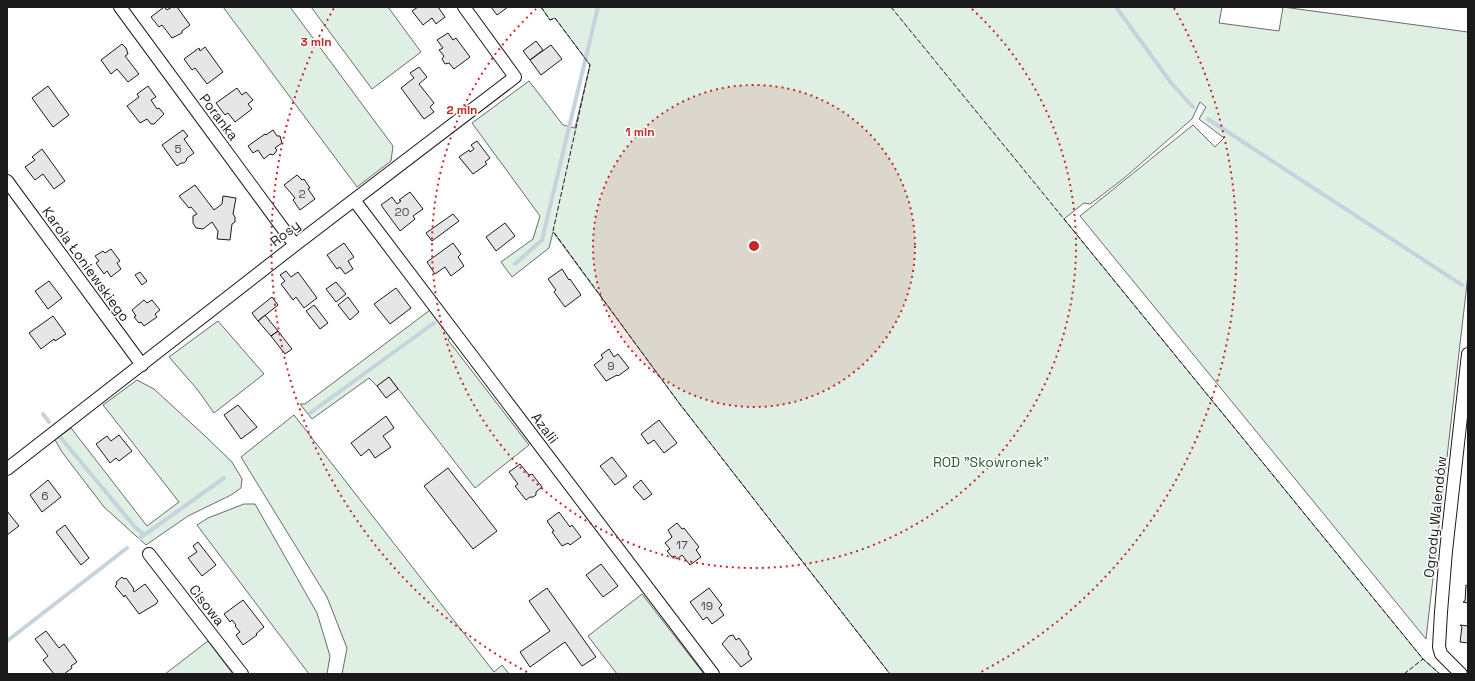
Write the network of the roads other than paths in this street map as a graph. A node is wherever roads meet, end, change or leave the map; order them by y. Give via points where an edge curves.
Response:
1 (120, 7) edge
2 (464, 7) edge
3 (7, 181) edge
4 (354, 200) junction
5 (295, 244) junction
6 (1468, 354) edge
7 (142, 365) junction
8 (7, 469) edge
9 (149, 554) dead end
10 (242, 674) edge
11 (713, 674) edge
12 (1461, 674) edge

1 - 5 street, Poranka
2 - 4 street, Rosy via 515,76
3 - 7 street, Karola Łoniewskiego
4 - 5 street, Rosy
4 - 11 street, Azalii
5 - 7 street, Rosy
6 - 12 street, Ogrody Walendów via 1446,551 1439,646 1441,654
7 - 8 street, Rosy
9 - 10 street, Cisowa

